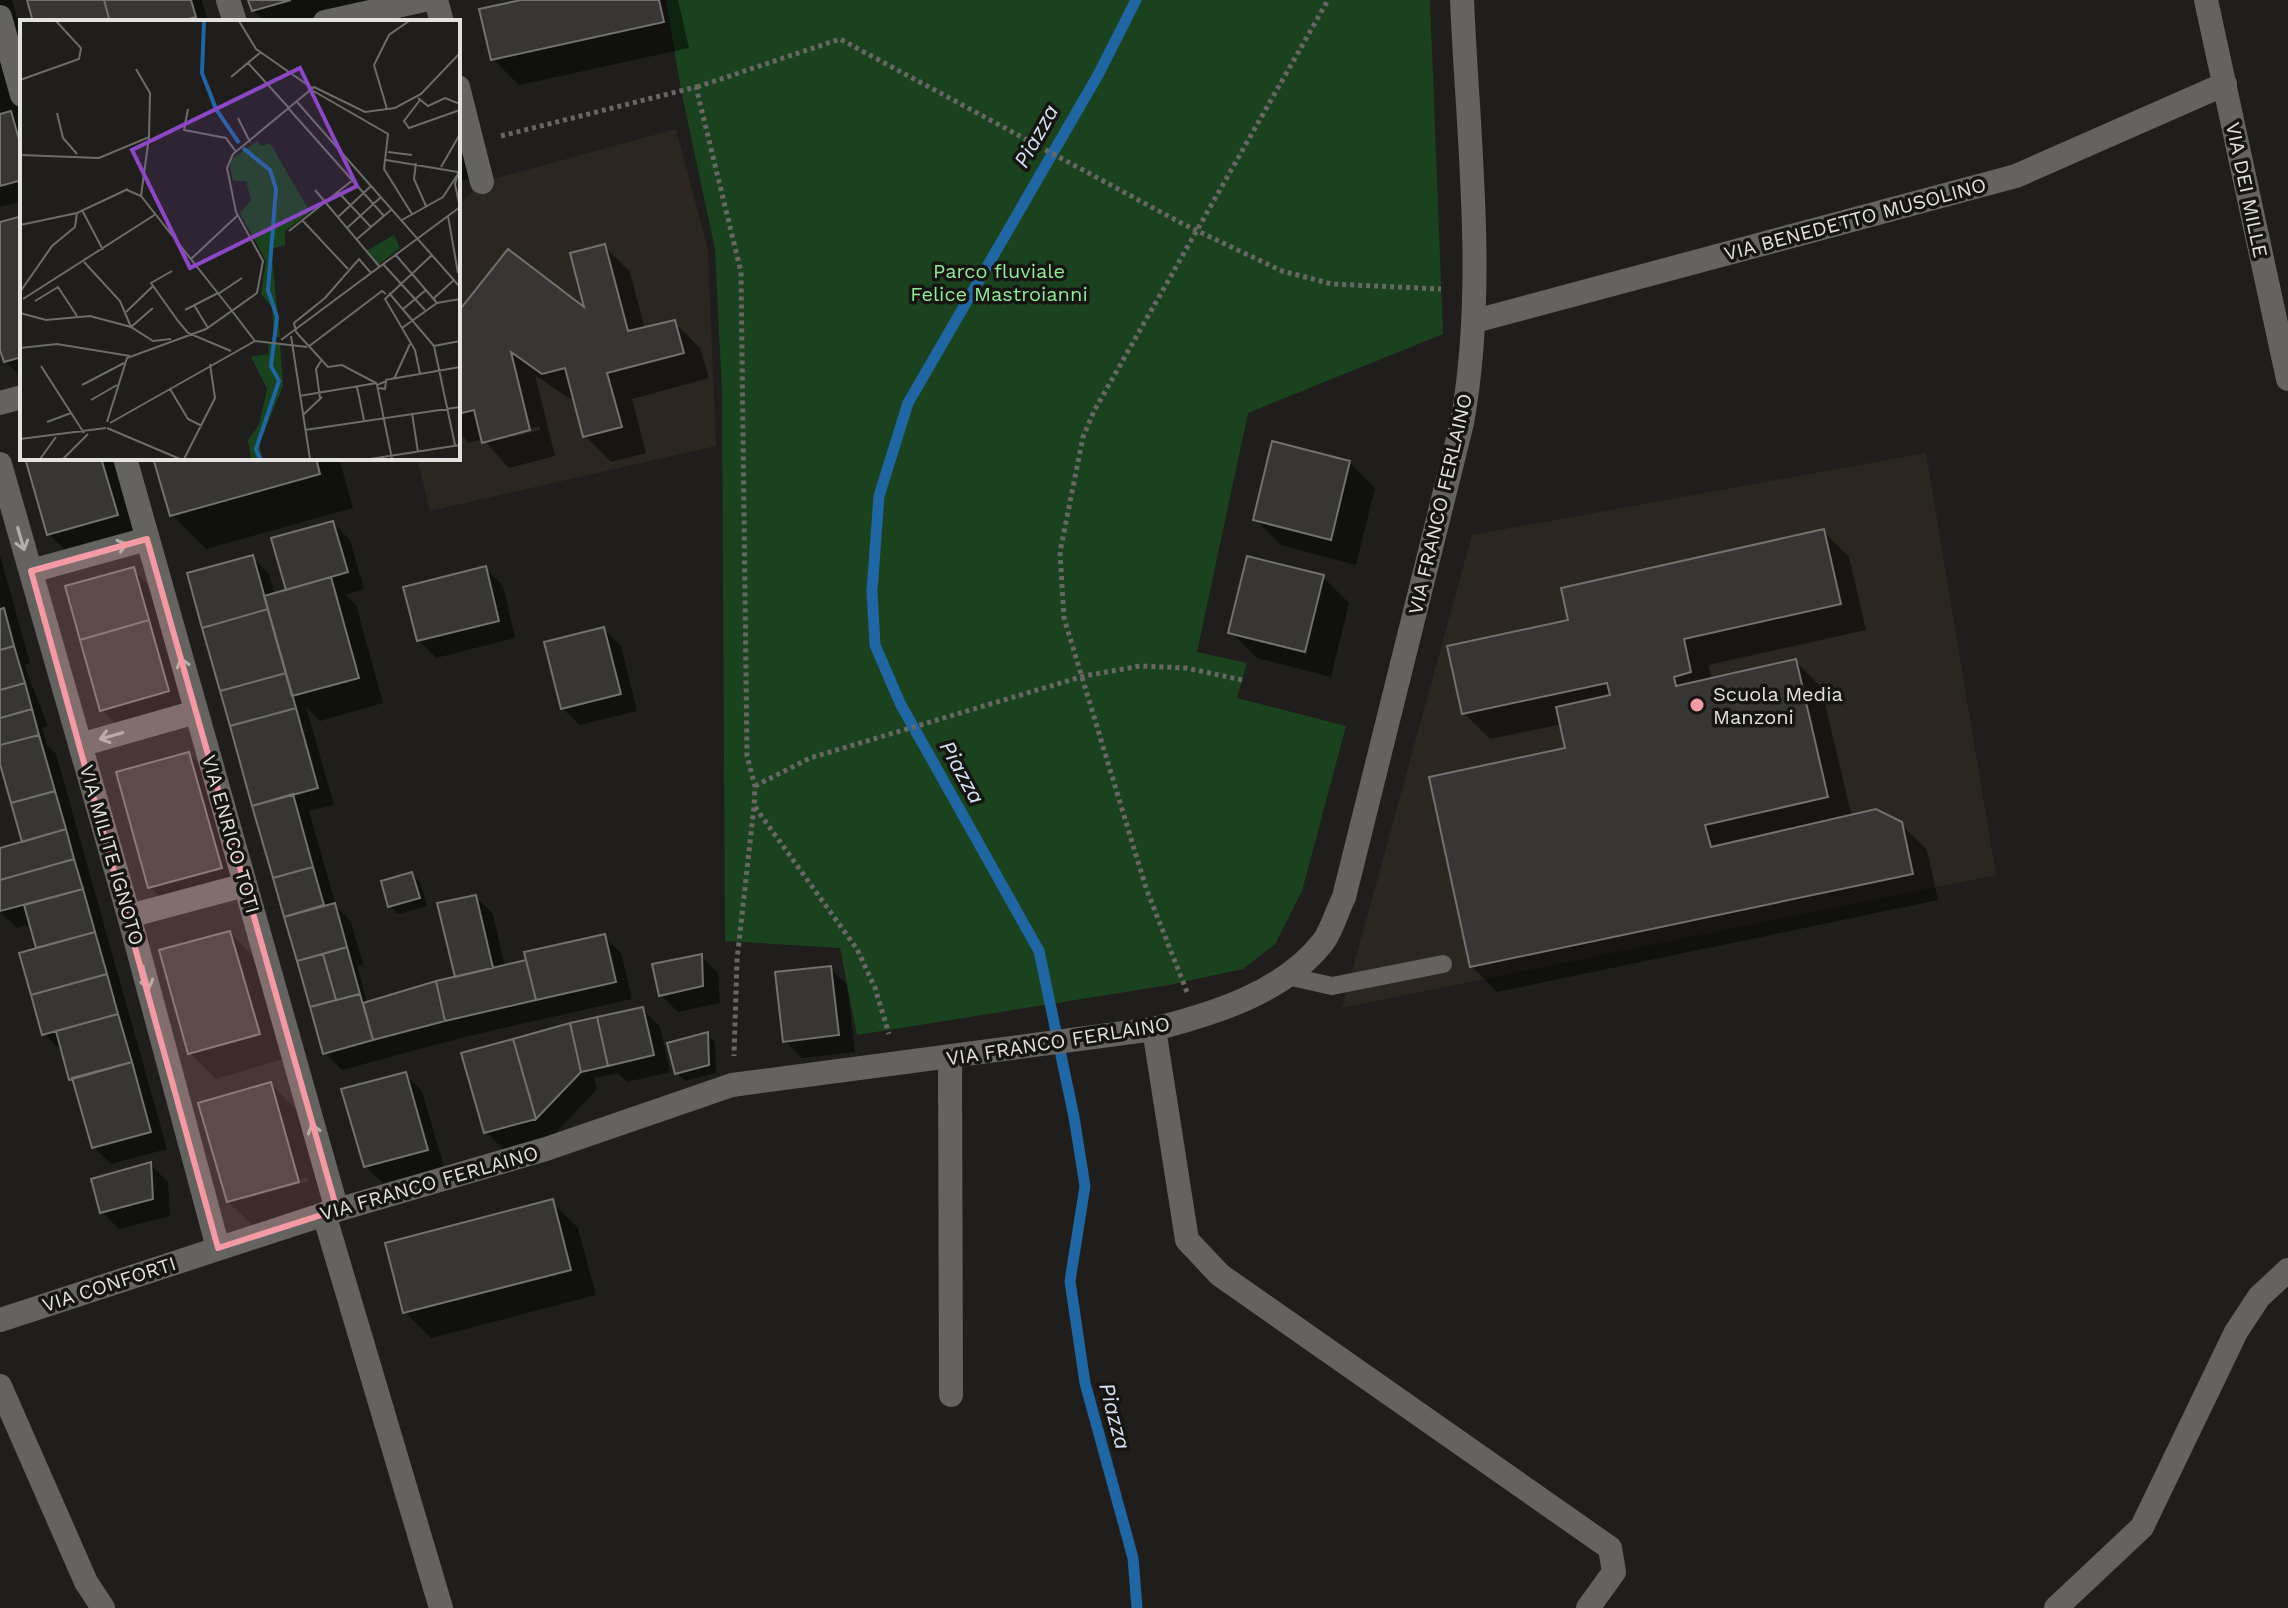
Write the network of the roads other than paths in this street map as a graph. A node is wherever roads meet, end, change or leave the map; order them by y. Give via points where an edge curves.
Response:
1 (228, 0) edge
2 (424, 0) edge
3 (436, 0) edge
4 (1462, 0) edge
5 (2206, 0) edge
6 (0, 17) edge
7 (234, 20) edge
8 (334, 20) edge
9 (441, 20) edge
10 (2225, 84) junction
11 (16, 92) edge
12 (460, 95) edge
13 (482, 182) dead end
14 (1475, 321) junction
15 (2288, 379) edge
16 (20, 398) edge
17 (0, 403) edge
18 (126, 460) edge
19 (0, 464) edge
20 (147, 539) junction
21 (31, 571) junction
22 (196, 712) junction
23 (80, 745) junction
24 (245, 885) junction
25 (129, 916) junction
26 (1443, 964) dead end
27 (1287, 976) junction
28 (1154, 1029) junction
29 (950, 1058) junction
30 (330, 1212) junction
31 (218, 1248) junction
32 (2288, 1270) edge
33 (0, 1320) edge
34 (0, 1386) edge
35 (951, 1395) dead end
36 (103, 1608) edge
37 (441, 1608) edge
38 (1588, 1608) edge
39 (2056, 1608) edge

1 - 7 street
2 - 8 street
3 - 9 street
4 - 14 street, VIA FRANCO FERLAINO
5 - 10 street, VIA DEI MILLE
6 - 11 street
10 - 14 street, VIA BENEDETTO MUSOLINO via 2016,176
10 - 15 street, VIA DEI MILLE
12 - 13 street
14 - 27 street, VIA FRANCO FERLAINO via 1462,423 1344,897 1324,941
16 - 17 street
18 - 20 street, VIA ENRICO TOTI
19 -> 21 street, VIA MILITE IGNOTO
21 -> 20 street
22 -> 20 street, VIA ENRICO TOTI
21 - 23 street, VIA MILITE IGNOTO
22 -> 23 street
22 - 24 street, VIA ENRICO TOTI
23 - 25 street, VIA MILITE IGNOTO
24 - 25 street
30 -> 24 street, VIA ENRICO TOTI
25 -> 31 street, VIA MILITE IGNOTO
26 - 27 lane via 1332,986
27 - 28 street, VIA FRANCO FERLAINO via 1241,1001
28 - 29 street, VIA FRANCO FERLAINO
28 - 38 street via 1187,1240 1220,1275 1610,1548 1614,1572
29 - 30 street, VIA FRANCO FERLAINO via 732,1085 546,1149
29 - 35 street
30 - 31 street, VIA FRANCO FERLAINO
30 - 37 street, VIA ENRICO TOTI
31 - 33 street, VIA CONFORTI
32 - 39 street via 2259,1297 2236,1332 2142,1527
34 - 36 street via 86,1582

